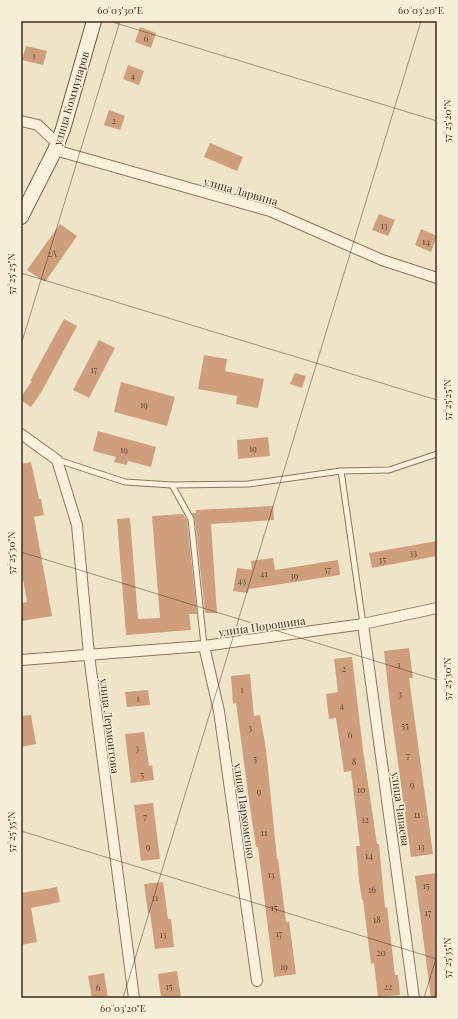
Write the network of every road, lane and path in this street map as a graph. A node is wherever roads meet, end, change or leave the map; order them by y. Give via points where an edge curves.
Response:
1 (94, 21) edge
2 (21, 122) edge
3 (56, 147) junction
4 (22, 213) edge
5 (437, 278) edge
6 (21, 434) edge
7 (437, 454) edge
8 (57, 460) junction
9 (341, 471) junction
10 (172, 485) junction
11 (437, 608) edge
12 (364, 624) junction
13 (204, 646) junction
14 (89, 654) junction
15 (21, 660) edge
16 (257, 980) dead end
17 (134, 998) edge
18 (414, 998) edge

1 - 3 main road, улица Коммунаров via 66,122
2 - 3 street, улица Дарвина via 38,125
3 - 4 main road, улица Коммунаров
3 - 5 street, улица Дарвина via 270,211 382,260
6 - 8 street
7 - 9 lane via 389,470
8 - 10 lane via 125,482
8 - 14 street, улица Лермонтова via 77,525
9 - 10 lane via 248,484
9 - 12 lane
10 - 13 lane via 191,519
11 - 12 street, улица Порошина
12 - 13 street, улица Порошина
12 - 18 street, улица Чапаева
13 - 14 street, улица Порошина
13 - 16 street, улица Пархоменко via 220,711
14 - 15 street, улица Порошина
14 - 17 street, улица Лермонтова

